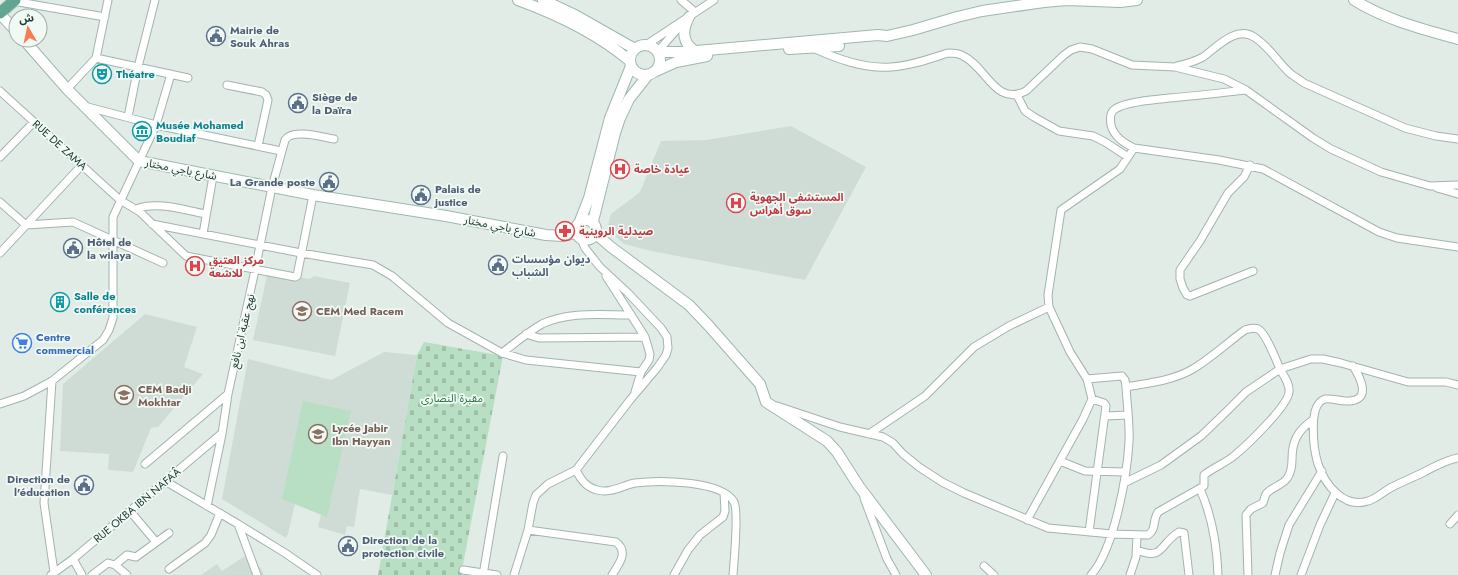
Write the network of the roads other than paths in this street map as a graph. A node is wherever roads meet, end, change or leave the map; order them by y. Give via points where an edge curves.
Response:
1 (108, 0) edge
2 (155, 0) edge
3 (518, 0) edge
4 (543, 0) edge
5 (681, 0) edge
6 (714, 0) edge
7 (1137, 0) edge
8 (1354, 0) edge
9 (14, 1) edge
10 (0, 13) edge
11 (690, 16) junction
12 (104, 17) junction
13 (8, 22) edge
14 (1458, 39) edge
15 (646, 45) junction
16 (811, 45) junction
17 (31, 48) edge
18 (635, 49) junction
19 (696, 51) junction
20 (658, 52) junction
21 (96, 58) junction
22 (631, 64) junction
23 (1174, 66) junction
24 (138, 67) junction
25 (652, 73) junction
26 (171, 74) junction
27 (188, 78) dead end
28 (227, 85) dead end
29 (67, 89) junction
30 (1246, 90) junction
31 (0, 91) edge
32 (1017, 95) junction
33 (83, 106) junction
34 (128, 117) junction
35 (34, 122) junction
36 (156, 125) junction
37 (334, 139) dead end
38 (1458, 139) edge
39 (258, 146) junction
40 (1134, 148) junction
41 (281, 151) junction
42 (0, 157) edge
43 (1128, 157) junction
44 (139, 161) junction
45 (82, 165) junction
46 (1250, 165) junction
47 (213, 176) junction
48 (1458, 185) edge
49 (1430, 186) junction
50 (272, 187) junction
51 (1458, 194) edge
52 (313, 195) junction
53 (120, 200) junction
54 (0, 202) edge
55 (136, 209) junction
56 (206, 214) junction
57 (580, 221) junction
58 (593, 221) junction
59 (152, 224) junction
60 (26, 225) junction
61 (202, 234) junction
62 (596, 234) junction
63 (579, 236) junction
64 (112, 239) junction
65 (260, 245) junction
66 (1458, 247) edge
67 (0, 253) edge
68 (301, 253) junction
69 (163, 263) dead end
70 (600, 267) junction
71 (255, 270) junction
72 (1253, 271) dead end
73 (1049, 306) junction
74 (631, 315) junction
75 (526, 334) junction
76 (645, 337) junction
77 (502, 353) junction
78 (1353, 366) junction
79 (1280, 369) junction
80 (641, 372) junction
81 (1087, 380) junction
82 (52, 381) junction
83 (1458, 385) edge
84 (1126, 387) junction
85 (228, 394) junction
86 (1092, 399) junction
87 (630, 400) junction
88 (766, 402) junction
89 (0, 404) edge
90 (1128, 415) junction
91 (1106, 416) junction
92 (1313, 420) junction
93 (222, 434) junction
94 (869, 434) junction
95 (503, 456) dead end
96 (1458, 458) edge
97 (1060, 461) junction
98 (145, 464) dead end
99 (576, 470) junction
100 (1322, 471) junction
101 (1097, 472) junction
102 (1126, 472) junction
103 (165, 480) junction
104 (1124, 483) junction
105 (858, 485) junction
106 (1200, 489) junction
107 (724, 493) junction
108 (1335, 493) junction
109 (207, 506) junction
110 (130, 511) junction
111 (220, 513) junction
112 (1458, 515) edge
113 (1027, 520) junction
114 (238, 524) junction
115 (1450, 524) dead end
116 (528, 530) junction
117 (1089, 532) junction
118 (169, 533) dead end
119 (1112, 534) junction
120 (1137, 535) junction
121 (156, 542) junction
122 (1137, 550) junction
123 (72, 559) junction
124 (115, 565) junction
125 (984, 566) dead end
126 (169, 569) dead end
127 (463, 570) dead end
128 (53, 574) edge
129 (483, 574) edge
130 (82, 575) edge
131 (92, 575) edge
132 (127, 575) edge
133 (257, 575) edge
134 (317, 575) edge
135 (497, 575) edge
136 (514, 575) edge
137 (612, 575) edge
138 (674, 575) edge
139 (733, 575) edge
140 (896, 575) edge
141 (926, 575) edge
142 (994, 575) edge
143 (1091, 575) edge
144 (1130, 575) edge
145 (1189, 575) edge
146 (1218, 575) edge
147 (1248, 575) edge
148 (1275, 575) edge
149 (1301, 575) edge

1 - 12 street
2 - 24 street
3 - 22 street via 575,24 605,42
4 - 18 street via 585,20
5 - 11 street
6 - 11 street
7 - 16 street via 1067,0 1013,6 957,17 865,43
8 - 14 street via 1390,19
9 - 10 main road
9 - 12 street
10 - 13 street
11 - 15 street
11 - 19 street via 684,34 688,45
11 - 20 street
12 - 21 street
15 - 18 street
15 - 20 street
16 - 19 street
16 - 25 street via 708,56 676,62
16 - 32 street via 840,59 881,67 904,66 955,53 968,58 998,90
17 - 29 street, شارع باجي مختار
18 - 22 street via 632,52
19 - 20 street
20 - 25 street via 660,62
21 - 24 street
21 - 29 street
22 - 25 street via 639,74
22 - 57 street via 610,118 589,198
23 - 30 street via 1224,79
23 - 32 street via 1132,65 1092,49 1080,47 1067,52 1030,88
23 - 38 street via 1191,63 1230,37 1244,34 1253,36 1291,74 1304,83 1405,128
24 - 26 street
24 - 34 street
25 - 58 street via 624,106
26 - 27 street
26 - 36 street
28 - 39 street via 266,95 268,100
29 - 33 street, شارع باجي مختار
30 - 40 street via 1143,101 1114,109 1110,118 1111,127 1120,140
30 - 49 street via 1331,149 1381,172
31 - 35 street, RUE DE ZAMA
32 - 43 street via 1025,111 1034,117 1060,131 1093,136
33 - 34 street
33 - 44 street, شارع باجي مختار
34 - 36 street
35 - 42 street
35 - 45 street, RUE DE ZAMA
36 - 39 street
36 - 44 street
37 - 41 street, نهج عقبة ابن نافع via 291,135 286,137
39 - 41 street
40 - 43 street
40 - 46 street
41 - 50 street, نهج عقبة ابن نافع
43 - 73 street via 1120,169 1061,210 1048,295
44 - 47 street, شارع باجي مختار
44 - 53 street
45 - 53 street, RUE DE ZAMA
45 - 60 street
46 - 66 street via 1263,169 1379,232 1397,238
46 - 72 street via 1244,177 1228,193 1180,274 1185,291 1190,296
47 - 50 street, شارع باجي مختار
47 - 56 street
48 - 49 street
49 - 51 street
50 - 52 street, شارع باجي مختار
50 - 65 street, نهج عقبة ابن نافع
52 - 63 street, شارع باجي مختار via 546,235
52 - 68 street
53 - 55 street, RUE DE ZAMA
53 - 64 street via 112,217
54 - 60 street
55 - 56 street via 155,205
55 - 59 street, RUE DE ZAMA
56 - 61 street
57 - 58 street
57 - 63 street via 576,226
58 - 62 street
59 - 61 street
59 - 71 street, RUE DE ZAMA via 186,256
60 - 64 street via 74,222
60 - 67 street
61 - 65 street
62 - 63 street via 588,240
62 - 88 street via 694,311 760,384
63 - 70 street
64 - 69 street
64 - 82 street via 112,318 109,330 103,340
65 - 68 street
65 - 71 street, نهج عقبة ابن نافع
68 - 71 street, RUE DE ZAMA via 295,277
68 - 77 street via 373,265 392,276 448,323
70 - 74 street
70 - 87 street via 648,312 667,337 668,348 662,361
71 - 85 street, نهج عقبة ابن نافع
73 - 81 street via 1070,352
73 - 94 street via 974,347 925,396
74 - 75 street via 586,314 564,317 543,324
74 - 76 street
75 - 76 street via 539,338
75 - 77 street
76 - 80 street via 650,354
77 - 80 street via 526,360
78 - 79 street via 1311,359
78 - 83 street via 1408,382 1446,382
78 - 92 street via 1363,392 1361,396 1349,401 1325,400 1316,408
79 - 84 street via 1264,336 1253,328 1245,330 1187,372
79 - 104 street via 1246,392 1201,436 1161,465
79 - 106 street via 1289,387 1284,404 1235,455 1204,476 1204,486
80 - 87 street via 636,392
81 - 84 street via 1121,376
81 - 86 street
82 - 89 street via 24,396
82 - 128 street via 44,503
84 - 90 street
85 - 93 street, نهج عقبة ابن نافع
85 - 98 street
86 - 91 street via 1104,403
86 - 97 street
87 - 99 street
88 - 94 street
88 - 105 street via 826,441 837,452
90 - 91 street
90 - 102 street
91 - 101 street
92 - 100 street via 1314,445 1318,465
92 - 147 street via 1305,425 1295,440 1288,478 1267,493 1263,503 1251,509 1246,515
93 - 103 street, RUE OKBA IBN NAFAÂ
93 - 109 street, نهج عقبة ابن نافع
94 - 113 street via 883,437 893,443 919,467 942,482
95 - 129 street
96 - 108 street via 1444,462 1370,501 1351,502
97 - 101 street via 1084,471
97 - 113 street
99 - 107 street via 582,481 598,490 607,491 654,481 678,481 709,487
99 - 116 street via 548,484 536,495
100 - 108 street
100 - 148 street via 1289,525
101 - 102 street
101 - 117 street
102 - 104 street
103 - 109 street
103 - 110 street, RUE OKBA IBN NAFAÂ
104 - 119 street
105 - 140 street via 887,559
105 - 141 street
106 - 120 street via 1158,512 1152,533
106 - 146 street via 1211,518
107 - 138 street via 723,517 700,535
107 - 139 street via 733,501 735,508
108 - 149 street
109 - 111 street
110 - 121 street
110 - 123 street, RUE OKBA IBN NAFAÂ
111 - 114 street
111 - 126 street via 205,543
112 - 115 street
113 - 117 street via 1048,528
114 - 133 street
114 - 134 street
116 - 136 street
116 - 137 street via 616,542 622,550 622,555
117 - 119 street
118 - 121 street
119 - 120 street
119 - 143 street
120 - 122 street
121 - 124 street via 136,557 127,555
122 - 144 street
122 - 145 street via 1154,554 1159,552 1171,536 1179,532 1184,533
123 - 128 street, RUE OKBA IBN NAFAÂ
123 - 130 street
124 - 131 street via 106,564
124 - 132 street
125 - 142 street
127 - 129 street
129 - 135 street

